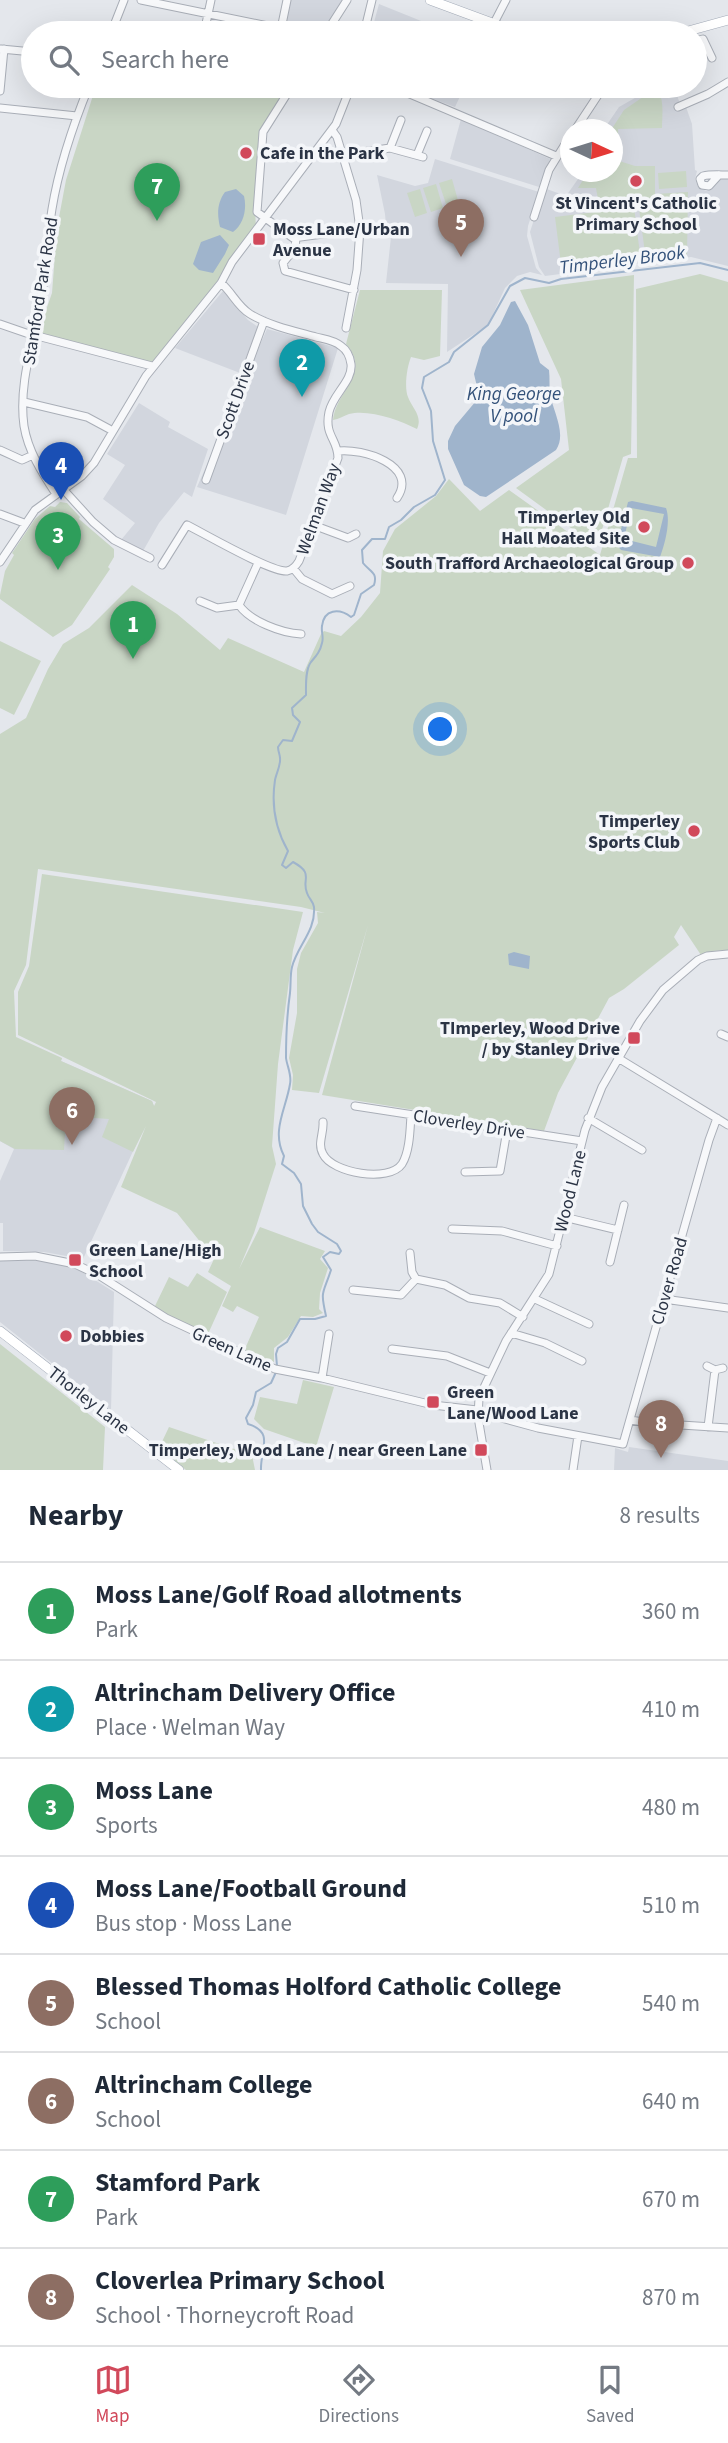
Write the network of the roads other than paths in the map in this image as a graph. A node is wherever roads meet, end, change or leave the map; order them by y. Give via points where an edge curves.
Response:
1 (124, 0) edge
2 (141, 0) edge
3 (211, 0) edge
4 (287, 0) edge
5 (347, 0) edge
6 (372, 0) edge
7 (430, 0) edge
8 (506, 0) edge
9 (208, 14) junction
10 (728, 20) edge
11 (116, 21) edge
12 (207, 21) edge
13 (242, 21) edge
14 (283, 21) edge
15 (334, 21) edge
16 (368, 21) edge
17 (483, 21) edge
18 (495, 21) edge
19 (707, 26) edge
20 (707, 48) edge
21 (2, 49) edge
22 (21, 51) edge
23 (712, 58) dead end
24 (728, 82) edge
25 (0, 91) edge
26 (707, 92) edge
27 (84, 98) edge
28 (284, 98) edge
29 (347, 98) edge
30 (420, 98) edge
31 (596, 98) edge
32 (696, 98) edge
33 (678, 107) dead end
34 (0, 108) edge
35 (77, 117) junction
36 (582, 119) edge
37 (401, 120) dead end
38 (332, 130) junction
39 (427, 131) dead end
40 (390, 148) junction
41 (560, 150) edge
42 (342, 155) junction
43 (556, 156) junction
44 (719, 175) dead end
45 (728, 175) edge
46 (534, 217) dead end
47 (265, 220) junction
48 (360, 229) junction
49 (296, 238) junction
50 (221, 283) junction
51 (354, 290) junction
52 (264, 321) junction
53 (0, 324) edge
54 (346, 328) dead end
55 (33, 335) junction
56 (152, 366) junction
57 (24, 402) junction
58 (113, 431) junction
59 (0, 450) edge
60 (338, 451) junction
61 (33, 455) junction
62 (206, 480) dead end
63 (59, 491) junction
64 (397, 498) dead end
65 (0, 514) edge
66 (24, 523) junction
67 (313, 525) junction
68 (356, 534) dead end
69 (150, 558) dead end
70 (0, 562) edge
71 (258, 563) junction
72 (162, 565) dead end
73 (293, 568) junction
74 (350, 586) dead end
75 (200, 601) dead end
76 (239, 605) junction
77 (301, 634) dead end
78 (728, 954) edge
79 (618, 1058) junction
80 (355, 1106) dead end
81 (411, 1115) junction
82 (588, 1118) junction
83 (718, 1118) junction
84 (323, 1122) dead end
85 (728, 1125) edge
86 (507, 1130) junction
87 (582, 1142) junction
88 (642, 1150) dead end
89 (465, 1171) dead end
90 (624, 1205) dead end
91 (564, 1217) junction
92 (452, 1230) dead end
93 (618, 1230) junction
94 (557, 1246) junction
95 (410, 1253) dead end
96 (0, 1257) edge
97 (610, 1262) dead end
98 (416, 1279) junction
99 (356, 1294) dead end
100 (535, 1299) junction
101 (664, 1299) junction
102 (728, 1308) edge
103 (523, 1317) junction
104 (589, 1324) dead end
105 (0, 1331) edge
106 (512, 1333) junction
107 (330, 1334) dead end
108 (318, 1346) dead end
109 (327, 1349) junction
110 (392, 1349) dead end
111 (715, 1368) dead end
112 (578, 1369) dead end
113 (490, 1373) junction
114 (323, 1378) junction
115 (477, 1414) junction
116 (630, 1420) junction
117 (708, 1427) junction
118 (728, 1428) edge
119 (578, 1436) junction
120 (624, 1444) joint
121 (179, 1470) edge
122 (487, 1470) edge
123 (573, 1470) edge

1 - 11 street
2 - 9 street
3 - 9 street
4 - 14 street
5 - 15 street
6 - 16 street
7 - 17 main road
8 - 18 street
9 - 12 street
9 - 13 street
10 - 19 main road
20 - 23 street
21 - 22 street
21 - 25 street
24 - 26 street
27 - 35 street, Stamford Park Road
28 - 47 street via 263,134 256,210
29 - 38 street
30 - 43 street
31 - 36 street
32 - 33 street
34 - 35 street
35 - 55 street, Stamford Park Road via 56,191
37 - 40 street
38 - 42 street
38 - 47 street
39 - 40 street via 420,156
40 - 42 street
41 - 43 street
42 - 48 street
43 - 46 street
44 - 45 street
47 - 49 street
47 - 50 street
48 - 49 street
48 - 51 street
49 - 51 street via 295,248 283,264 285,271
50 - 52 street via 242,308
50 - 56 street
51 - 54 street
52 - 60 street, Welman Way via 338,344 349,356 348,379 331,402 328,417 328,431
52 - 62 street, Scott Drive
53 - 55 street
55 - 56 street
55 - 57 street, Stamford Park Road
56 - 58 street
57 - 58 street via 87,417
57 - 61 street, Stamford Park Road via 24,428
58 - 63 street via 88,470
59 - 61 street via 22,460
60 - 64 street via 358,452 389,463 405,488
60 - 67 street, Welman Way
61 - 63 street, Stamford Park Road
63 - 66 street
63 - 69 street, Stamford Park Road via 114,540
65 - 66 street
66 - 70 street
67 - 68 street via 348,538
67 - 73 street, Welman Way
71 - 72 street, Welman Way via 187,525
71 - 73 street, Welman Way via 280,571
71 - 76 street
73 - 74 street via 302,579 332,594
75 - 76 street via 217,608
76 - 77 street via 249,616
78 - 79 street, Wood Lane via 703,957 671,982
79 - 82 street, Wood Lane
79 - 83 street
80 - 81 street, Cloverley Drive
81 - 84 street via 403,1161 384,1175 333,1164 321,1152
81 - 86 street, Cloverley Drive
82 - 87 street, Wood Lane
82 - 88 street
83 - 85 street
83 - 101 street, Clover Road
86 - 87 street, Cloverley Drive
86 - 89 street via 500,1171
87 - 91 street, Wood Lane
90 - 93 street
91 - 93 street
91 - 94 street, Wood Lane
92 - 94 street via 502,1231
93 - 97 street
94 - 100 street, Wood Lane via 549,1275
95 - 98 street
96 - 114 street, Green Lane via 35,1256 75,1264 166,1318 277,1370
98 - 99 street via 401,1295
98 - 103 street via 445,1285 469,1298 500,1303
100 - 103 street, Wood Lane
100 - 104 street
101 - 102 street
101 - 116 street, Clover Road
103 - 106 street, Wood Lane
105 - 121 main road, Thorley Lane
106 - 112 street via 582,1359
106 - 113 street, Wood Lane
107 - 109 street
108 - 109 street
109 - 114 street
110 - 113 street via 447,1356
111 - 117 street
113 - 115 street, Wood Lane
114 - 115 street, Green Lane
115 - 119 street, Green Lane
115 - 122 street, Wood Lane
116 - 117 street
116 - 120 street, Clover Road
117 - 118 street
119 - 120 street, Green Lane
119 - 123 street

